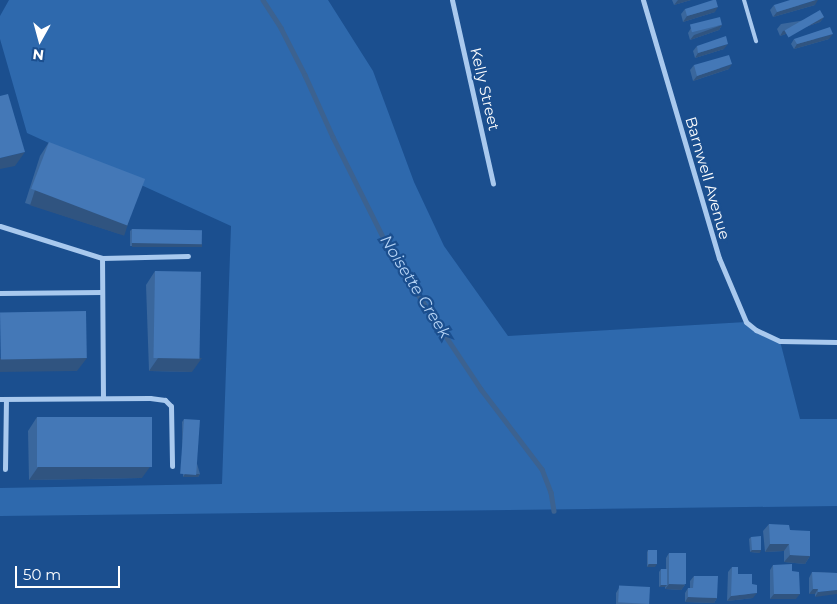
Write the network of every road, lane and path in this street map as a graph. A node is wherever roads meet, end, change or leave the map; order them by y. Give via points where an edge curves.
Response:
1 (452, 0) edge
2 (643, 0) edge
3 (744, 0) edge
4 (756, 40) dead end
5 (493, 183) dead end
6 (0, 226) edge
7 (188, 256) dead end
8 (102, 258) junction
9 (102, 292) junction
10 (0, 293) edge
11 (837, 342) edge
12 (103, 398) junction
13 (3, 399) edge
14 (172, 466) dead end
15 (5, 468) dead end

1 - 5 street, Kelly Street
2 - 11 street, Barnwell Avenue via 719,258 746,322 780,341
3 - 4 lane
6 - 8 street
7 - 8 street
8 - 9 street
9 - 10 street
9 - 12 street
12 - 13 street
12 - 14 street via 165,400 171,406
13 - 15 street

